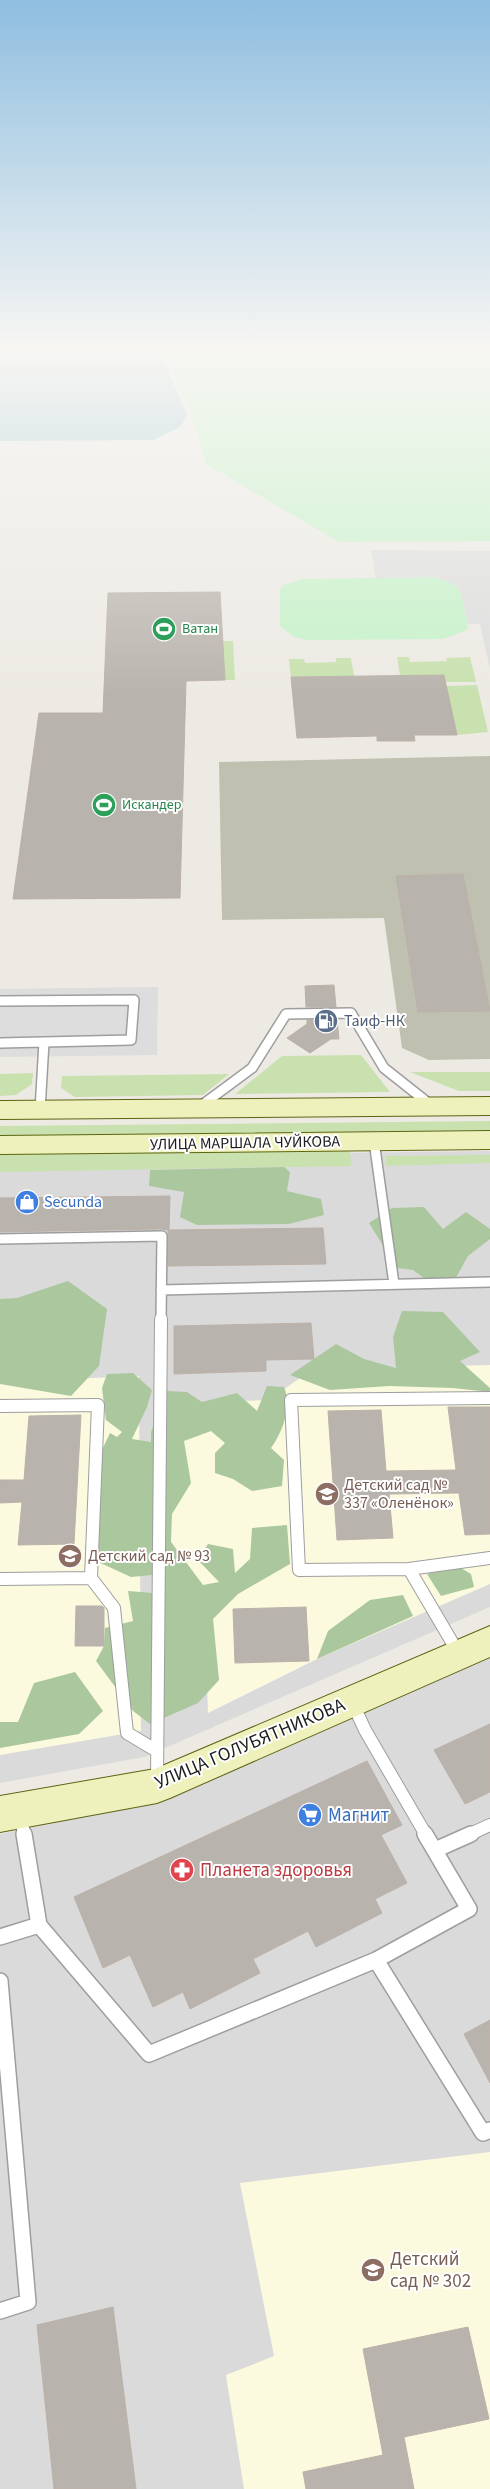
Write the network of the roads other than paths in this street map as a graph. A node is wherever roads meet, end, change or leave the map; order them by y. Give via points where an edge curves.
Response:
1 (0, 1001) edge
2 (44, 1042) junction
3 (0, 1043) edge
4 (433, 1106) junction
5 (490, 1106) edge
6 (197, 1108) junction
7 (0, 1110) edge
8 (40, 1110) junction
9 (490, 1140) edge
10 (374, 1141) junction
11 (0, 1146) edge
12 (0, 1239) edge
13 (490, 1282) edge
14 (394, 1284) junction
15 (162, 1290) junction
16 (490, 1398) edge
17 (0, 1406) edge
18 (490, 1558) edge
19 (409, 1568) junction
20 (91, 1578) junction
21 (0, 1579) edge
22 (490, 1641) edge
23 (459, 1654) junction
24 (351, 1700) junction
25 (158, 1751) junction
26 (157, 1786) junction
27 (10, 1813) edge
28 (490, 1825) edge
29 (435, 1850) junction
30 (39, 1925) junction
31 (0, 1937) edge
32 (376, 1960) junction
33 (0, 1981) edge
34 (490, 2130) edge
35 (0, 2311) edge

1 - 2 lane via 134,1000 131,1040
2 - 3 lane
2 - 8 lane
4 - 5 main road
4 - 6 main road
4 - 6 lane via 384,1068 351,1013 286,1014 252,1068
6 - 8 main road
7 - 8 main road
9 - 10 main road, УЛИЦА МАРШАЛА ЧУЙКОВА
10 - 11 main road, УЛИЦА МАРШАЛА ЧУЙКОВА
10 - 14 lane
12 - 15 lane via 162,1236
13 - 14 lane
14 - 15 lane
15 - 25 lane
16 - 19 lane via 292,1400 299,1570
17 - 20 lane via 98,1405
18 - 19 lane
19 - 23 lane
20 - 21 lane
20 - 25 lane via 114,1608 127,1733
22 - 23 main road, УЛИЦА ГОЛУБЯТНИКОВА
23 - 24 main road, УЛИЦА ГОЛУБЯТНИКОВА
24 - 26 main road, УЛИЦА ГОЛУБЯТНИКОВА
24 - 29 lane
25 - 26 lane
26 - 27 main road, УЛИЦА ГОЛУБЯТНИКОВА
27 - 30 lane
28 - 29 lane
29 - 32 lane via 469,1909
30 - 31 lane
30 - 32 lane via 149,2054
32 - 34 lane via 483,2133
33 - 35 lane via 28,2302

